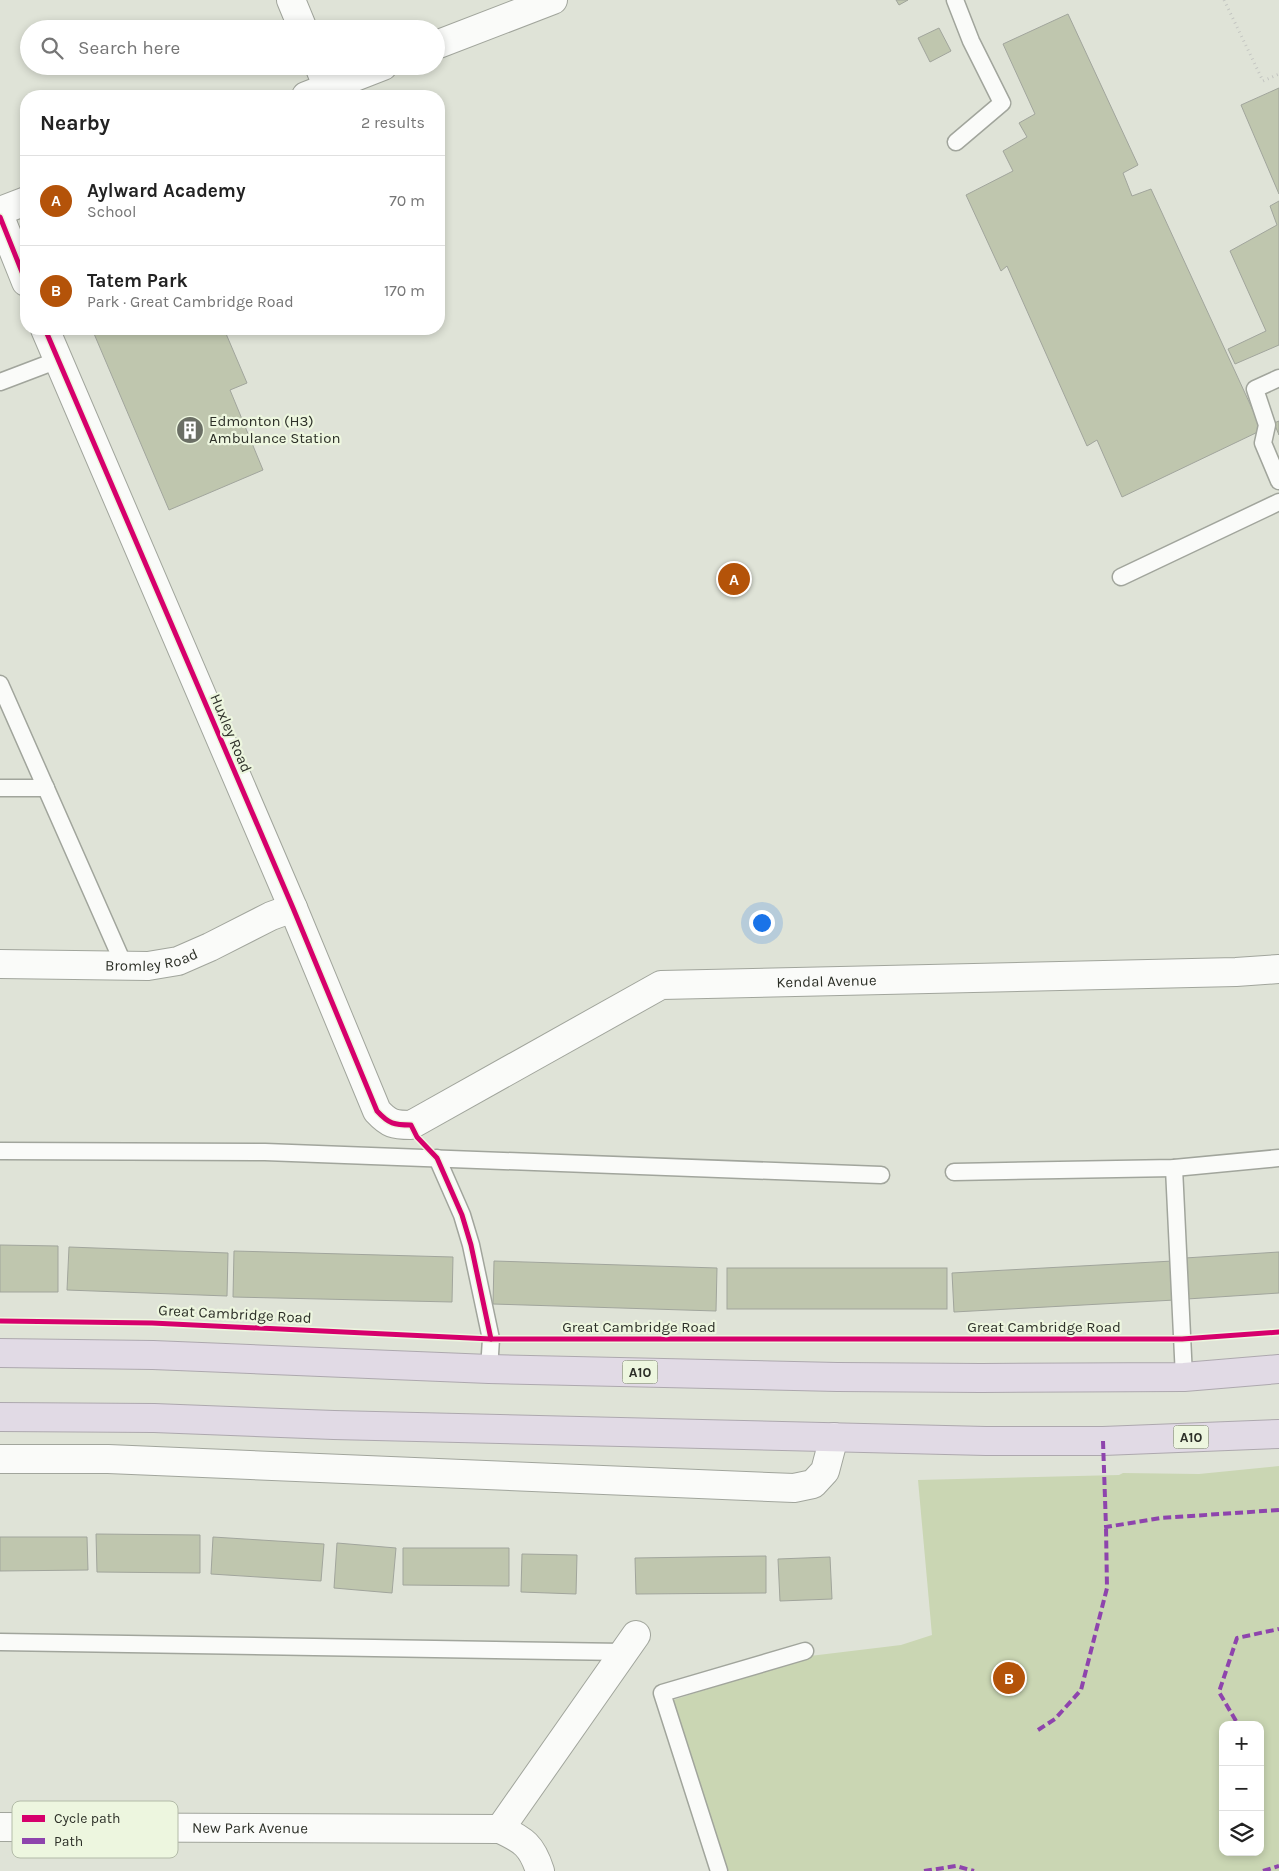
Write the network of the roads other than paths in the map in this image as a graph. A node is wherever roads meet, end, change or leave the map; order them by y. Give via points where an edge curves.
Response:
1 (291, 0) edge
2 (553, 0) edge
3 (955, 0) edge
4 (299, 20) edge
5 (445, 42) edge
6 (350, 75) edge
7 (318, 84) edge
8 (956, 142) dead end
9 (20, 204) edge
10 (0, 211) edge
11 (0, 217) edge
12 (20, 267) edge
13 (48, 335) edge
14 (58, 360) junction
15 (1279, 378) edge
16 (0, 382) edge
17 (1279, 481) edge
18 (1279, 502) edge
19 (1120, 577) dead end
20 (0, 684) edge
21 (0, 788) edge
22 (46, 788) junction
23 (293, 908) junction
24 (0, 964) edge
25 (124, 965) junction
26 (1279, 969) edge
27 (411, 1125) joint
28 (0, 1151) edge
29 (437, 1158) junction
30 (1279, 1158) edge
31 (1174, 1168) junction
32 (954, 1172) dead end
33 (881, 1175) dead end
34 (0, 1353) edge
35 (490, 1368) junction
36 (1279, 1369) edge
37 (1184, 1376) junction
38 (0, 1417) edge
39 (1279, 1434) edge
40 (834, 1437) junction
41 (0, 1459) edge
42 (0, 1642) edge
43 (630, 1644) joint
44 (805, 1651) dead end
45 (178, 1828) edge
46 (500, 1829) junction
47 (540, 1871) edge
48 (720, 1871) edge

1 - 4 street
2 - 5 street
3 - 8 lane via 1002,103
6 - 7 street
9 - 10 street
11 - 12 street
13 - 14 street, Huxley Road
14 - 16 lane
14 - 23 street, Huxley Road
15 - 17 lane via 1255,389 1267,425 1263,442
18 - 19 lane
20 - 22 lane
21 - 22 lane
22 - 25 lane
23 - 25 street, Bromley Road via 178,961 148,966
23 - 27 street, Huxley Road via 377,1111 386,1122
24 - 25 street, Bromley Road
26 - 27 street, Kendal Avenue via 661,985
28 - 29 lane via 265,1152
29 - 33 lane
29 - 35 lane via 462,1215 471,1245 491,1339
30 - 31 lane
31 - 32 lane
31 - 37 lane
34 - 35 highway, A10 via 152,1355
35 - 37 highway, A10 via 856,1377
36 - 37 highway, A10
38 - 40 highway, A10 via 154,1418
39 - 40 highway, A10 via 1102,1441
40 - 41 street via 825,1471 813,1484 794,1488 108,1459
42 - 43 lane
43 - 46 street
44 - 48 lane via 662,1693
45 - 46 street, New Park Avenue
46 - 47 street, New Park Avenue via 521,1838 535,1856

